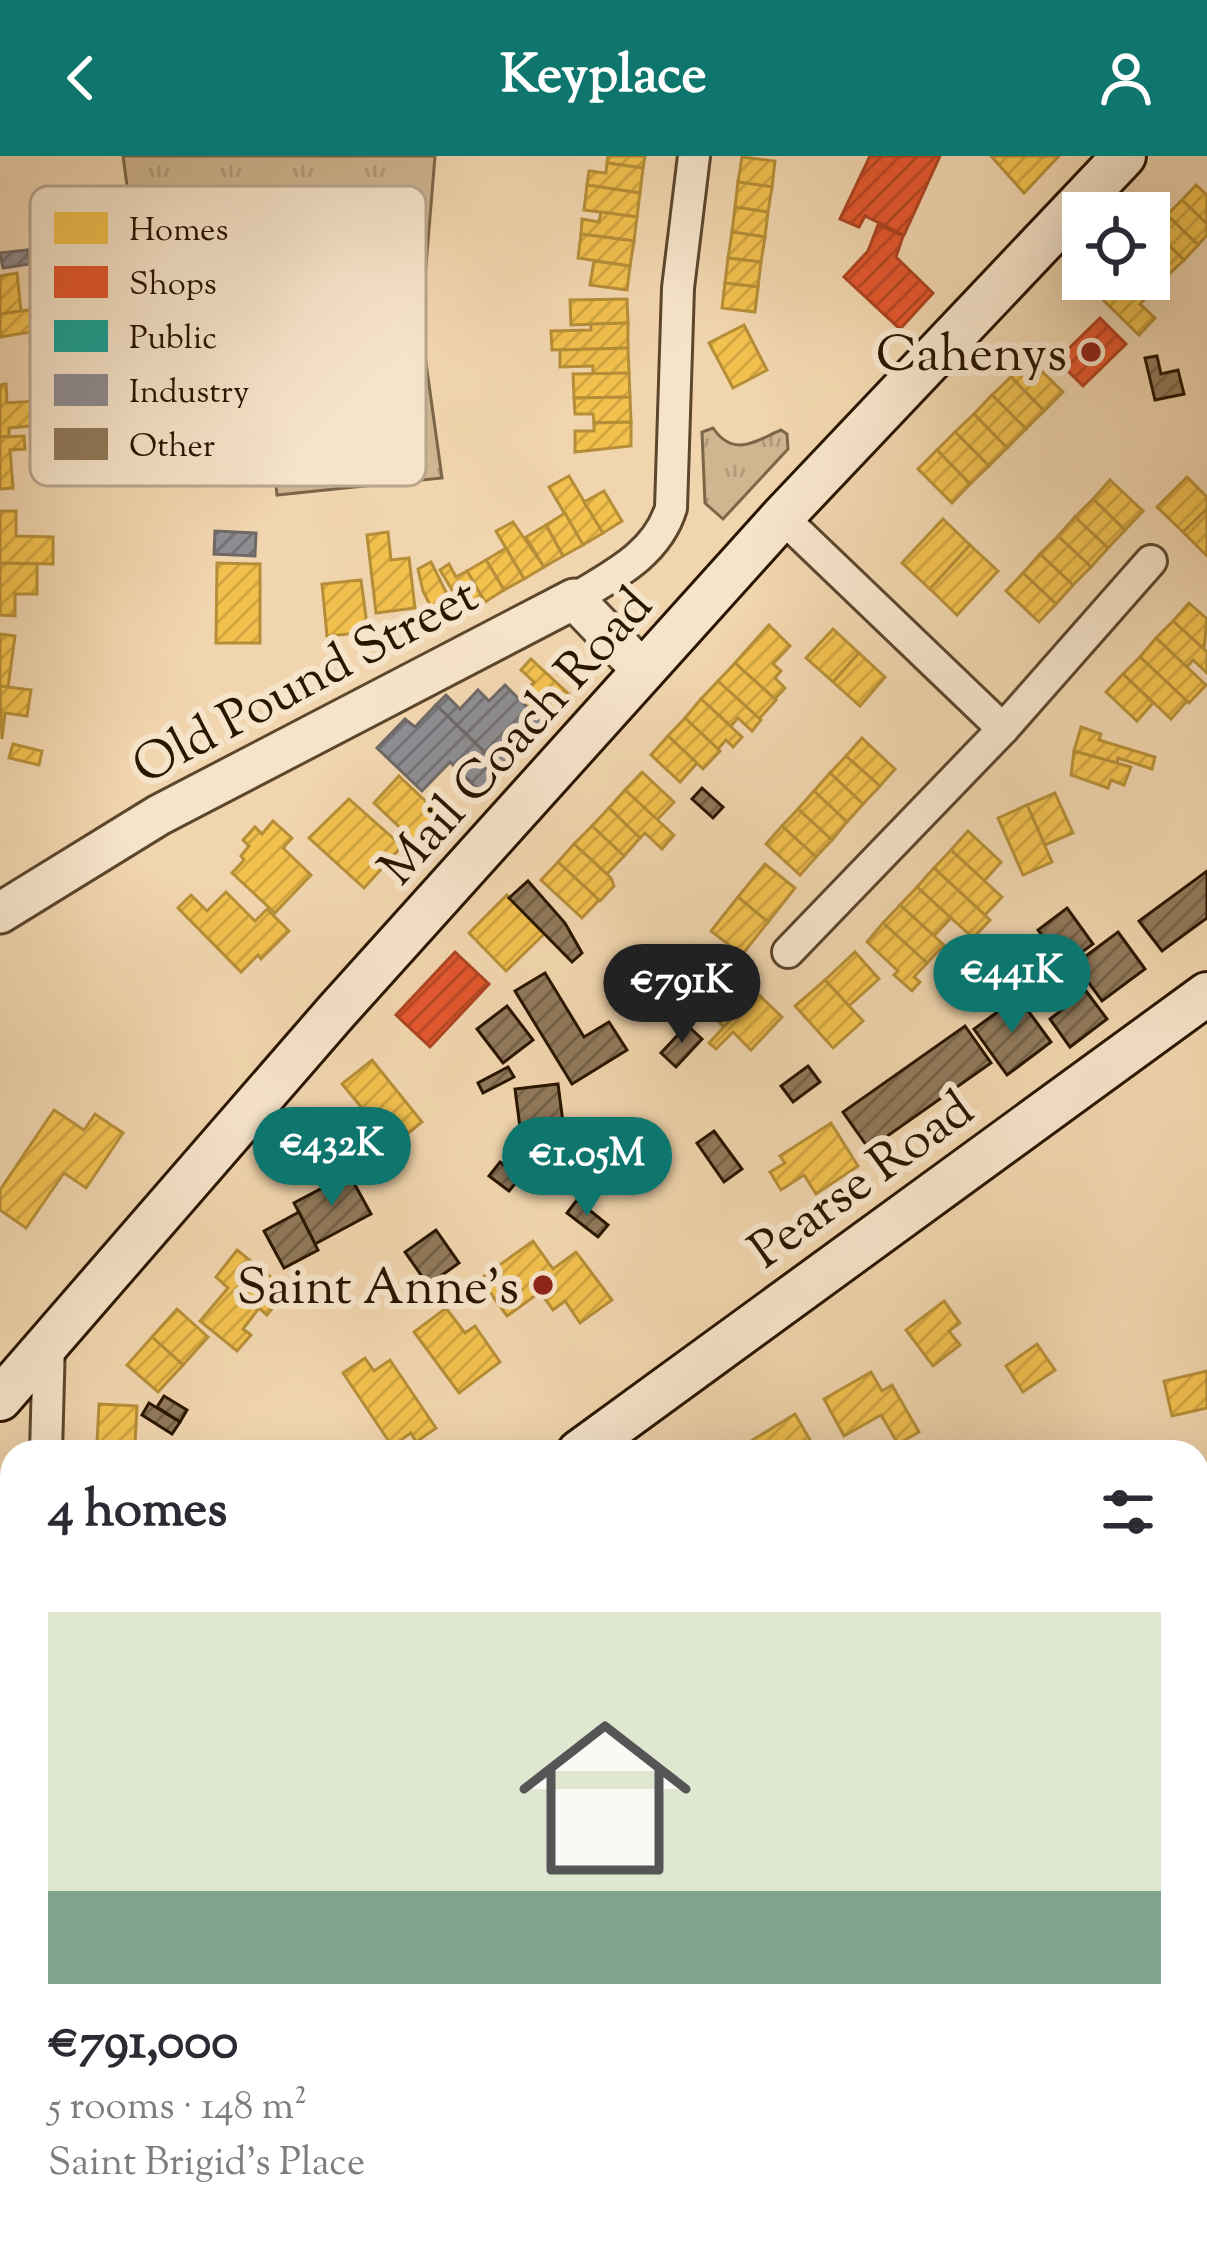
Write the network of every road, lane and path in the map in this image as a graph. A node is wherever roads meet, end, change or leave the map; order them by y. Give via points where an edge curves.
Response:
1 (694, 156) edge
2 (1124, 156) edge
3 (782, 517) junction
4 (1151, 561) dead end
5 (574, 598) junction
6 (644, 672) junction
7 (1004, 729) junction
8 (0, 913) edge
9 (788, 952) dead end
10 (1207, 994) edge
11 (49, 1342) junction
12 (0, 1399) edge
13 (46, 1440) edge
14 (595, 1440) edge

1 - 5 street via 678,289 671,508 665,529 631,564
2 - 3 main road, Mail Coach Road
3 - 6 main road, Mail Coach Road
3 - 7 street
4 - 7 street
5 - 6 street
5 - 8 street, Old Pound Street via 159,815
6 - 11 main road, Mail Coach Road
7 - 9 street
10 - 14 main road, Pearse Road
11 - 12 main road, Mail Coach Road
11 - 13 street

